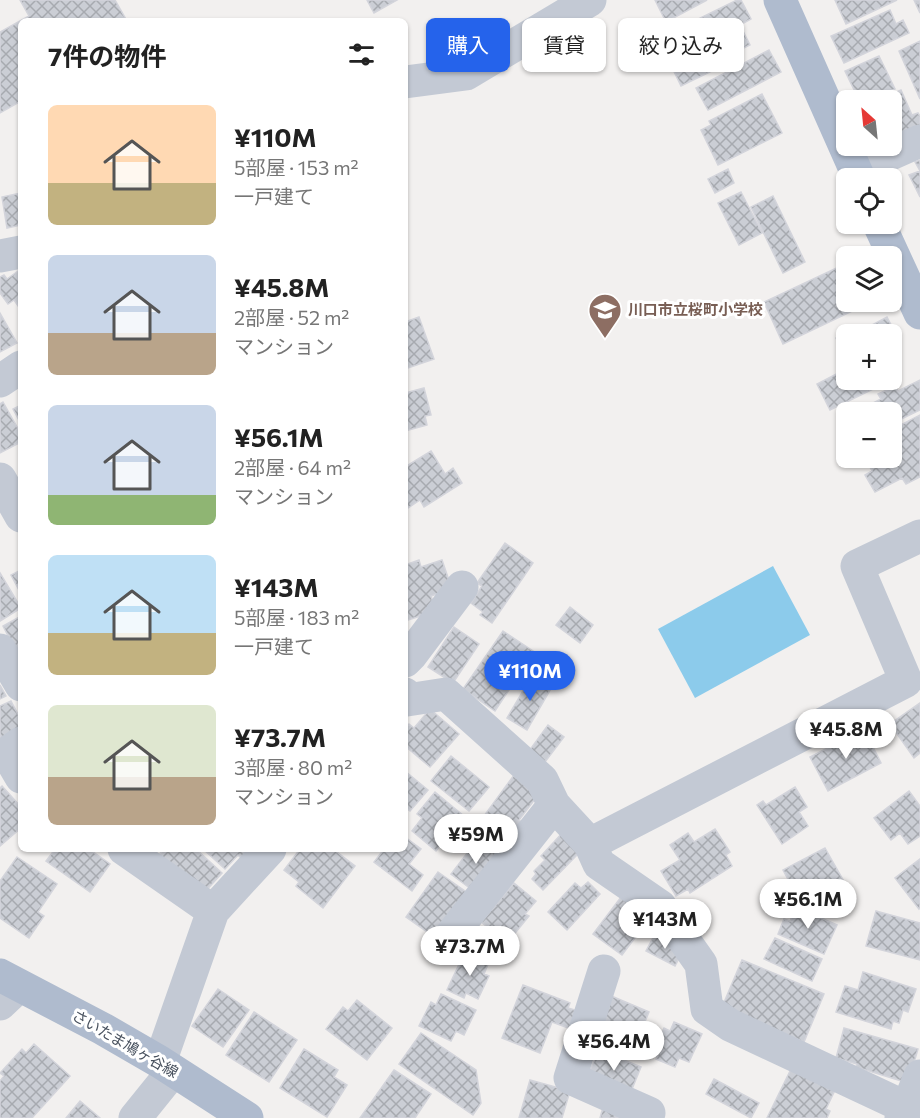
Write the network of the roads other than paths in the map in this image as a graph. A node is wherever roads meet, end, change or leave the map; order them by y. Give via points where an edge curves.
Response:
1 (590, 0) edge
2 (780, 0) edge
3 (408, 82) edge
4 (920, 141) edge
5 (854, 168) edge
6 (868, 168) edge
7 (884, 234) edge
8 (18, 253) edge
9 (0, 256) edge
10 (920, 313) edge
11 (18, 369) edge
12 (0, 381) edge
13 (0, 479) edge
14 (18, 511) edge
15 (920, 536) edge
16 (462, 587) dead end
17 (0, 650) edge
18 (408, 658) edge
19 (18, 680) edge
20 (408, 699) edge
21 (18, 745) edge
22 (18, 772) edge
23 (554, 805) junction
24 (590, 844) junction
25 (133, 852) edge
26 (267, 852) edge
27 (213, 912) junction
28 (445, 943) dead end
29 (604, 971) dead end
30 (6, 988) edge
31 (166, 1066) junction
32 (920, 1076) edge
33 (904, 1113) edge
34 (135, 1118) edge
35 (247, 1118) edge
36 (646, 1118) edge

1 - 3 street via 466,74
2 - 5 main road
4 - 6 street
7 - 10 main road
8 - 9 street
11 - 12 street
13 - 14 street
15 - 24 street via 857,566 906,681
16 - 18 street
17 - 19 street
20 - 23 street via 446,694 542,780
21 - 22 street via 7,753
23 - 24 street
23 - 28 street
24 - 33 street via 599,864 660,906 701,964 707,1009 730,1025
25 - 27 street
26 - 27 street
27 - 31 street
29 - 36 street via 570,1078 649,1113
30 - 31 main road, さいたま鳩ヶ谷線 via 102,1029
31 - 34 street
31 - 35 main road, さいたま鳩ヶ谷線
32 - 33 street

